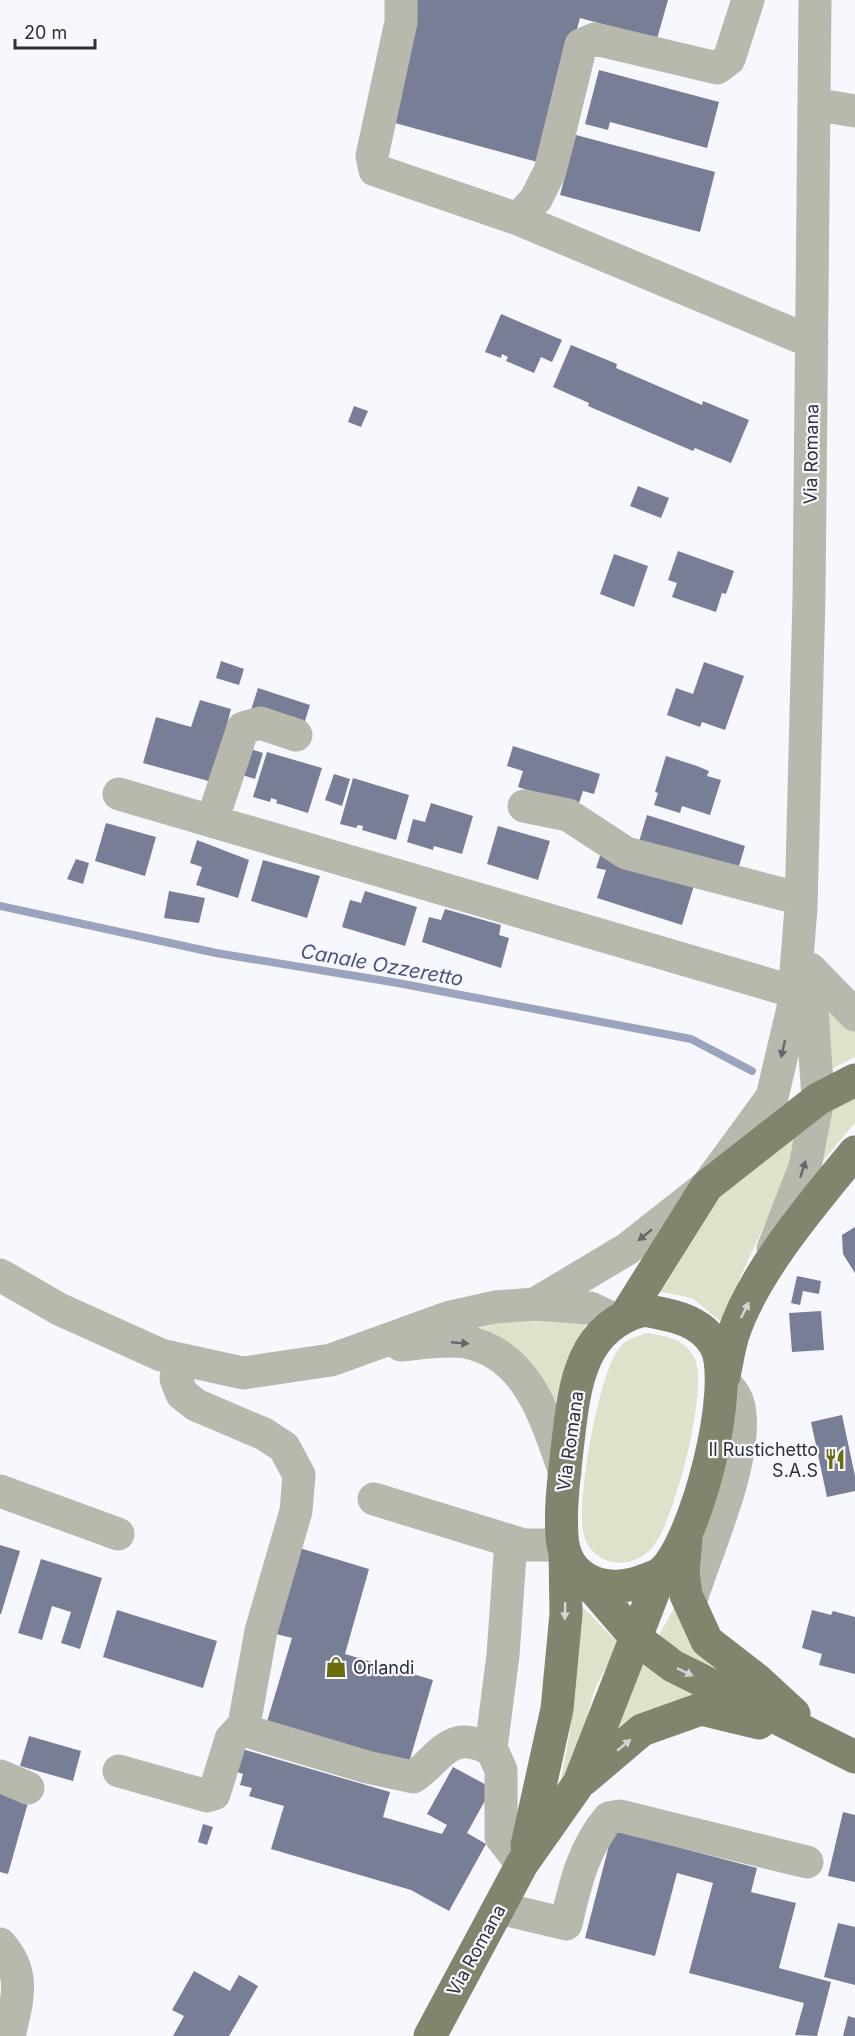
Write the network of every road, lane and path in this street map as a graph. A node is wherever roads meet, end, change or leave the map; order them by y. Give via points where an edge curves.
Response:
1 (401, 0) edge
2 (748, 0) edge
3 (815, 0) edge
4 (814, 104) junction
5 (855, 111) edge
6 (518, 219) junction
7 (812, 342) junction
8 (296, 735) dead end
9 (119, 794) dead end
10 (524, 806) dead end
11 (212, 821) junction
12 (801, 903) junction
13 (802, 981) junction
14 (855, 1015) edge
15 (855, 1080) edge
16 (818, 1099) junction
17 (855, 1152) edge
18 (707, 1185) junction
19 (0, 1275) edge
20 (760, 1282) junction
21 (536, 1304) junction
22 (621, 1317) junction
23 (361, 1351) junction
24 (178, 1359) junction
25 (723, 1380) junction
26 (565, 1473) junction
27 (0, 1491) edge
28 (375, 1499) dead end
29 (118, 1534) dead end
30 (687, 1535) junction
31 (511, 1541) junction
32 (564, 1549) junction
33 (661, 1573) junction
34 (587, 1581) junction
35 (690, 1603) junction
36 (637, 1640) junction
37 (244, 1725) junction
38 (819, 1738) junction
39 (491, 1748) junction
40 (855, 1757) edge
41 (119, 1771) dead end
42 (579, 1783) junction
43 (557, 1815) junction
44 (593, 1837) junction
45 (807, 1862) dead end
46 (522, 1864) junction
47 (499, 1908) junction
48 (0, 1944) edge
49 (9, 2036) edge
50 (430, 2036) edge

1 - 6 street via 401,22 372,156 375,170
2 - 6 street via 729,58 717,68 595,39 581,45 550,171 536,199
3 - 4 street, Via Romana
4 - 5 street
4 - 7 street, Via Romana
6 - 7 street
7 - 12 street, Via Romana
8 - 11 street via 260,723 243,728
9 - 11 street
10 - 12 street via 568,815 626,853
11 - 13 street
12 - 13 street, Via Romana
13 - 14 street
13 - 16 street
13 -> 18 street via 772,1097
15 - 16 main road
16 - 18 main road
20 -> 16 street via 805,1167
17 - 20 main road via 799,1219
18 -> 21 street via 627,1249
18 - 22 main road, Via Romana
19 - 24 street via 59,1309
25 -> 20 main road via 734,1334
21 - 22 street via 590,1308
21 - 23 street via 495,1307 450,1317
22 - 25 main road via 644,1310 695,1324 715,1345
22 - 26 main road, Via Romana via 601,1334 586,1355 573,1396
23 - 24 street via 331,1360 243,1373
23 -> 26 street via 427,1342 466,1342 496,1354 520,1373 536,1399
24 - 37 street via 176,1379 182,1394 196,1405 264,1434 284,1447 300,1475 296,1511 261,1631
25 - 30 main road via 705,1477
25 - 35 street via 738,1402 737,1453 722,1514
26 - 32 main road, Via Romana via 561,1509
27 - 29 street
28 - 31 street
30 - 33 main road
30 - 35 main road via 683,1573
31 - 32 street
31 - 39 street via 503,1655
32 - 34 main road via 573,1568
32 -> 46 main road, Via Romana via 566,1614 557,1709
33 - 34 main road via 616,1589
33 - 36 main road
34 - 36 main road
35 - 38 main road via 707,1641 756,1679
36 -> 38 main road via 673,1666
36 - 42 main road
37 - 39 street via 250,1732 413,1777 427,1769 447,1747 464,1742
37 - 41 street via 231,1739 214,1794 207,1796
38 - 40 main road
42 -> 38 main road via 642,1730 701,1709
39 - 46 street via 501,1770 501,1837
42 - 43 main road
43 - 44 street
43 - 46 main road
44 - 45 street via 609,1818 620,1816
44 - 47 street via 566,1924
46 - 47 main road, Via Romana
47 - 50 main road, Via Romana
48 - 49 street via 19,1978

